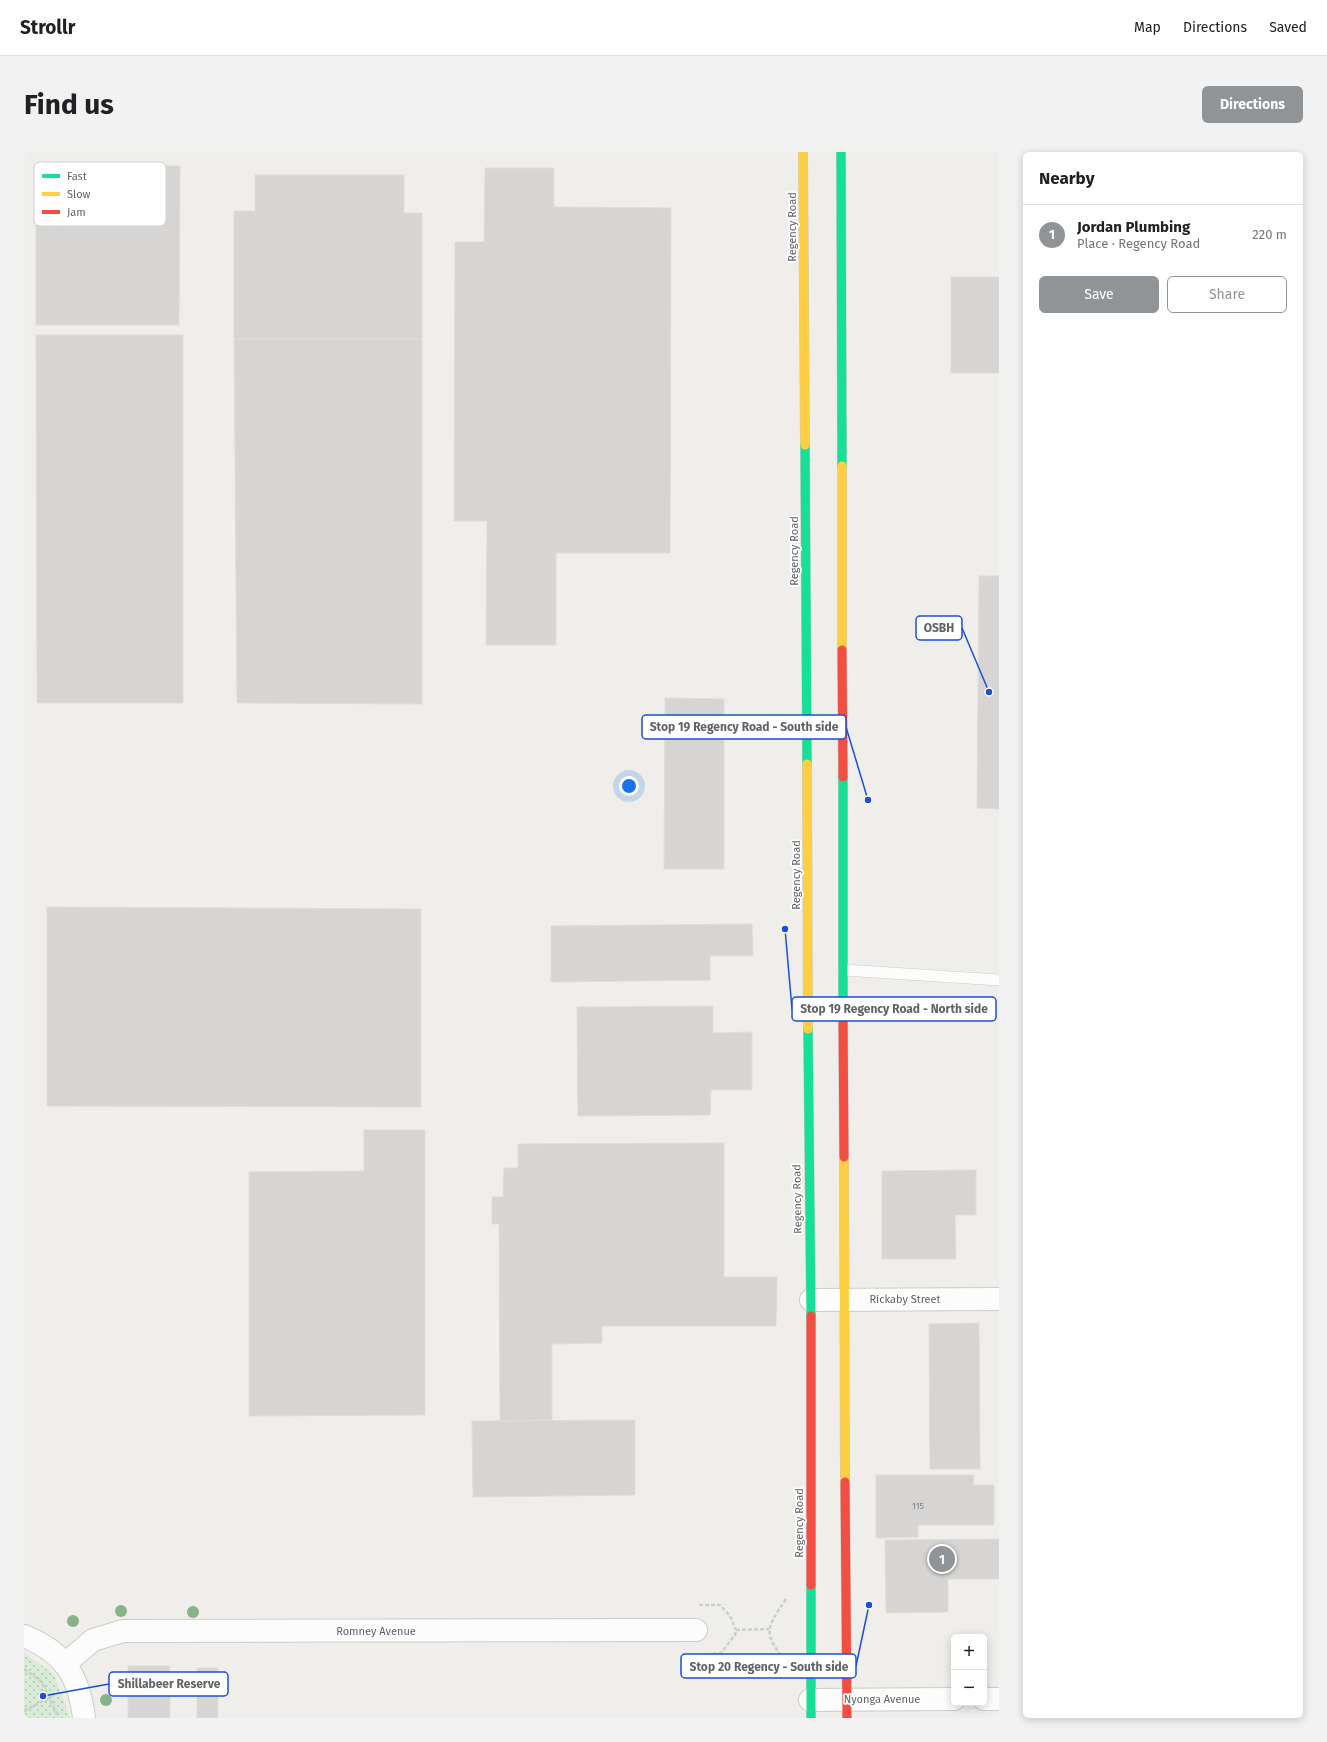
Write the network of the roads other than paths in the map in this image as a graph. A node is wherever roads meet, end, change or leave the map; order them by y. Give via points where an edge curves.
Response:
1 (803, 152) edge
2 (841, 152) edge
3 (844, 970) junction
4 (999, 980) edge
5 (999, 1299) edge
6 (811, 1300) junction
7 (844, 1300) junction
8 (696, 1630) dead end
9 (24, 1636) edge
10 (65, 1664) junction
11 (999, 1698) edge
12 (951, 1699) edge
13 (987, 1699) edge
14 (810, 1709) edge
15 (847, 1709) edge
16 (84, 1718) edge

1 - 6 main road, Regency Road
2 - 3 main road
3 - 4 lane
3 - 7 main road
5 - 7 street, Rickaby Street
6 - 7 street, Rickaby Street
6 - 14 main road, Regency Road
7 - 15 main road
8 - 10 street, Romney Avenue via 124,1631 93,1640
9 - 10 street via 47,1646
10 - 16 street via 75,1679
11 - 13 street
12 - 15 street, Nyonga Avenue
14 - 15 street, Nyonga Avenue

